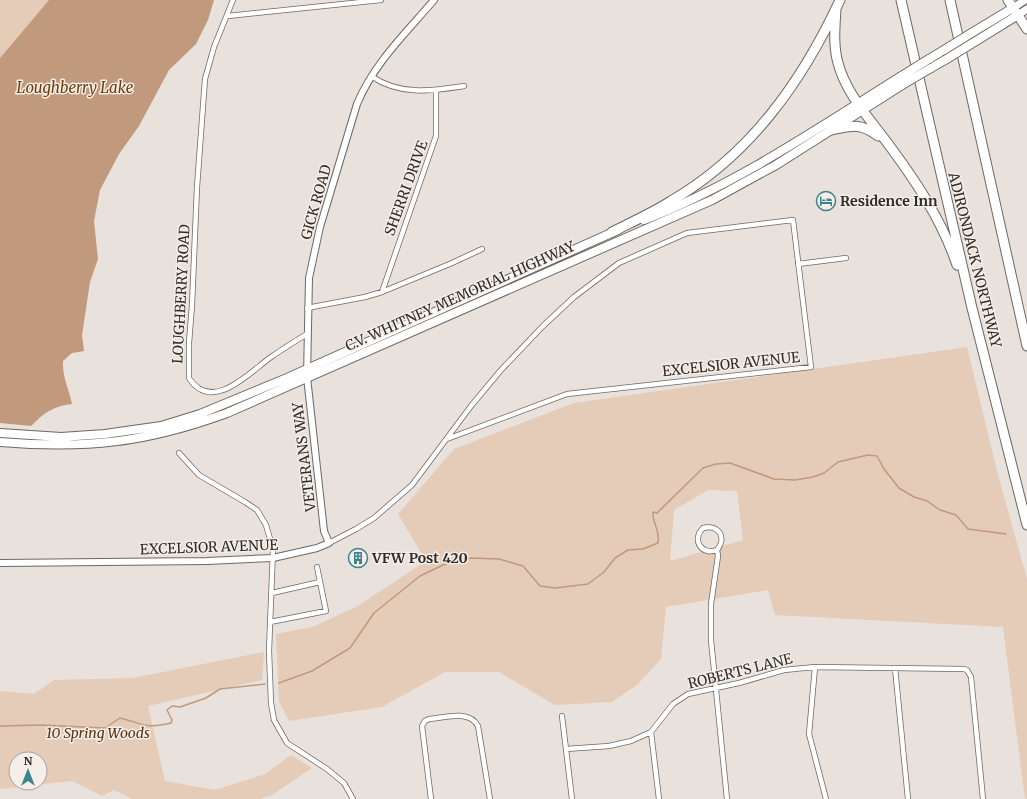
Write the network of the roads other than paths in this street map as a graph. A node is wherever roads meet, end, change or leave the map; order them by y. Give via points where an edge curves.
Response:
1 (233, 0) edge
2 (370, 0) edge
3 (381, 0) edge
4 (434, 0) edge
5 (901, 0) edge
6 (950, 0) edge
7 (1025, 0) edge
8 (838, 4) edge
9 (1013, 8) edge
10 (1027, 9) edge
11 (228, 16) junction
12 (1027, 29) edge
13 (371, 76) junction
14 (464, 86) dead end
15 (436, 90) junction
16 (860, 107) junction
17 (831, 130) junction
18 (886, 141) junction
19 (612, 232) junction
20 (482, 249) dead end
21 (846, 258) dead end
22 (798, 264) junction
23 (382, 292) junction
24 (307, 308) junction
25 (972, 308) junction
26 (307, 334) junction
27 (1027, 346) edge
28 (308, 368) junction
29 (307, 377) junction
30 (0, 433) edge
31 (447, 439) junction
32 (0, 442) edge
33 (179, 453) dead end
34 (1027, 526) edge
35 (329, 543) junction
36 (717, 550) junction
37 (273, 558) junction
38 (0, 563) edge
39 (317, 567) dead end
40 (320, 582) junction
41 (272, 593) junction
42 (270, 622) junction
43 (815, 667) junction
44 (895, 668) junction
45 (715, 688) junction
46 (562, 716) dead end
47 (651, 732) junction
48 (566, 749) junction
49 (353, 799) edge
50 (431, 799) edge
51 (490, 799) edge
52 (572, 799) edge
53 (659, 799) edge
54 (727, 799) edge
55 (826, 799) edge
56 (908, 799) edge
57 (983, 799) edge

1 - 11 street, LOUGHBERRY ROAD
2 - 3 street
2 - 11 street
4 - 13 street, GICK ROAD
5 - 25 highway, ADIRONDACK NORTHWAY
6 - 27 highway
7 - 9 main road
8 - 16 highway via 834,30 838,64
8 - 19 highway via 796,82 747,142 719,168 687,191
9 - 10 main road
9 - 12 highway
9 - 16 highway, C.V. WHITNEY MEMORIAL HIGHWAY, bridge via 929,58
9 - 16 highway, C.V. WHITNEY MEMORIAL HIGHWAY, bridge via 976,41
11 - 26 street, LOUGHBERRY ROAD via 207,69 203,98 189,378 202,390 224,390 236,385 271,357
13 - 15 street via 390,87
13 - 24 street, GICK ROAD via 357,104 320,227 311,264
14 - 15 street
15 - 23 street, SHERRI DRIVE via 436,136
16 - 17 highway, C.V. WHITNEY MEMORIAL HIGHWAY
16 - 18 highway
16 - 19 highway, C.V. WHITNEY MEMORIAL HIGHWAY via 698,198
17 - 18 highway via 857,125 870,129
17 - 29 highway, C.V. WHITNEY MEMORIAL HIGHWAY via 776,165 712,200
18 - 25 highway via 925,196 944,229
19 - 28 highway, C.V. WHITNEY MEMORIAL HIGHWAY
20 - 23 street
21 - 22 street
22 - 31 street, EXCELSIOR AVENUE via 792,220 687,233 618,263 574,297 543,326 501,370
22 - 31 street, EXCELSIOR AVENUE via 811,367 567,394
23 - 24 street
24 - 26 street, GICK ROAD
25 - 34 highway, ADIRONDACK NORTHWAY
26 - 28 street, GICK ROAD
28 - 29 street, VETERANS WAY
28 - 30 highway, C.V. WHITNEY MEMORIAL HIGHWAY via 200,414 154,427 75,436
29 - 32 highway, C.V. WHITNEY MEMORIAL HIGHWAY via 227,412 153,436 73,446
29 - 35 street, VETERANS WAY via 324,531
31 - 35 street, EXCELSIOR AVENUE via 412,485 392,504 356,529
33 - 37 street via 199,475 245,502 260,514 271,537
35 - 37 street, EXCELSIOR AVENUE
36 - 36 street via 722,544 721,534 714,527 703,528 698,543 706,551
36 - 45 street via 710,623
37 - 38 street, EXCELSIOR AVENUE
37 - 41 street
39 - 40 street
40 - 41 street
40 - 42 street via 326,611
41 - 42 street
42 - 49 street via 270,703 278,730 287,743 344,783
43 - 44 street, ROBERTS LANE
43 - 45 street, ROBERTS LANE via 784,670
43 - 55 street via 809,734
44 - 56 street
44 - 57 street, ROBERTS LANE via 967,670 970,677
45 - 47 street, ROBERTS LANE via 682,697 673,704
45 - 54 street
46 - 48 street
47 - 48 street, ROBERTS LANE via 631,741 609,746
47 - 53 street
48 - 52 street
50 - 51 street via 422,732 424,723 429,719 460,716 475,721

